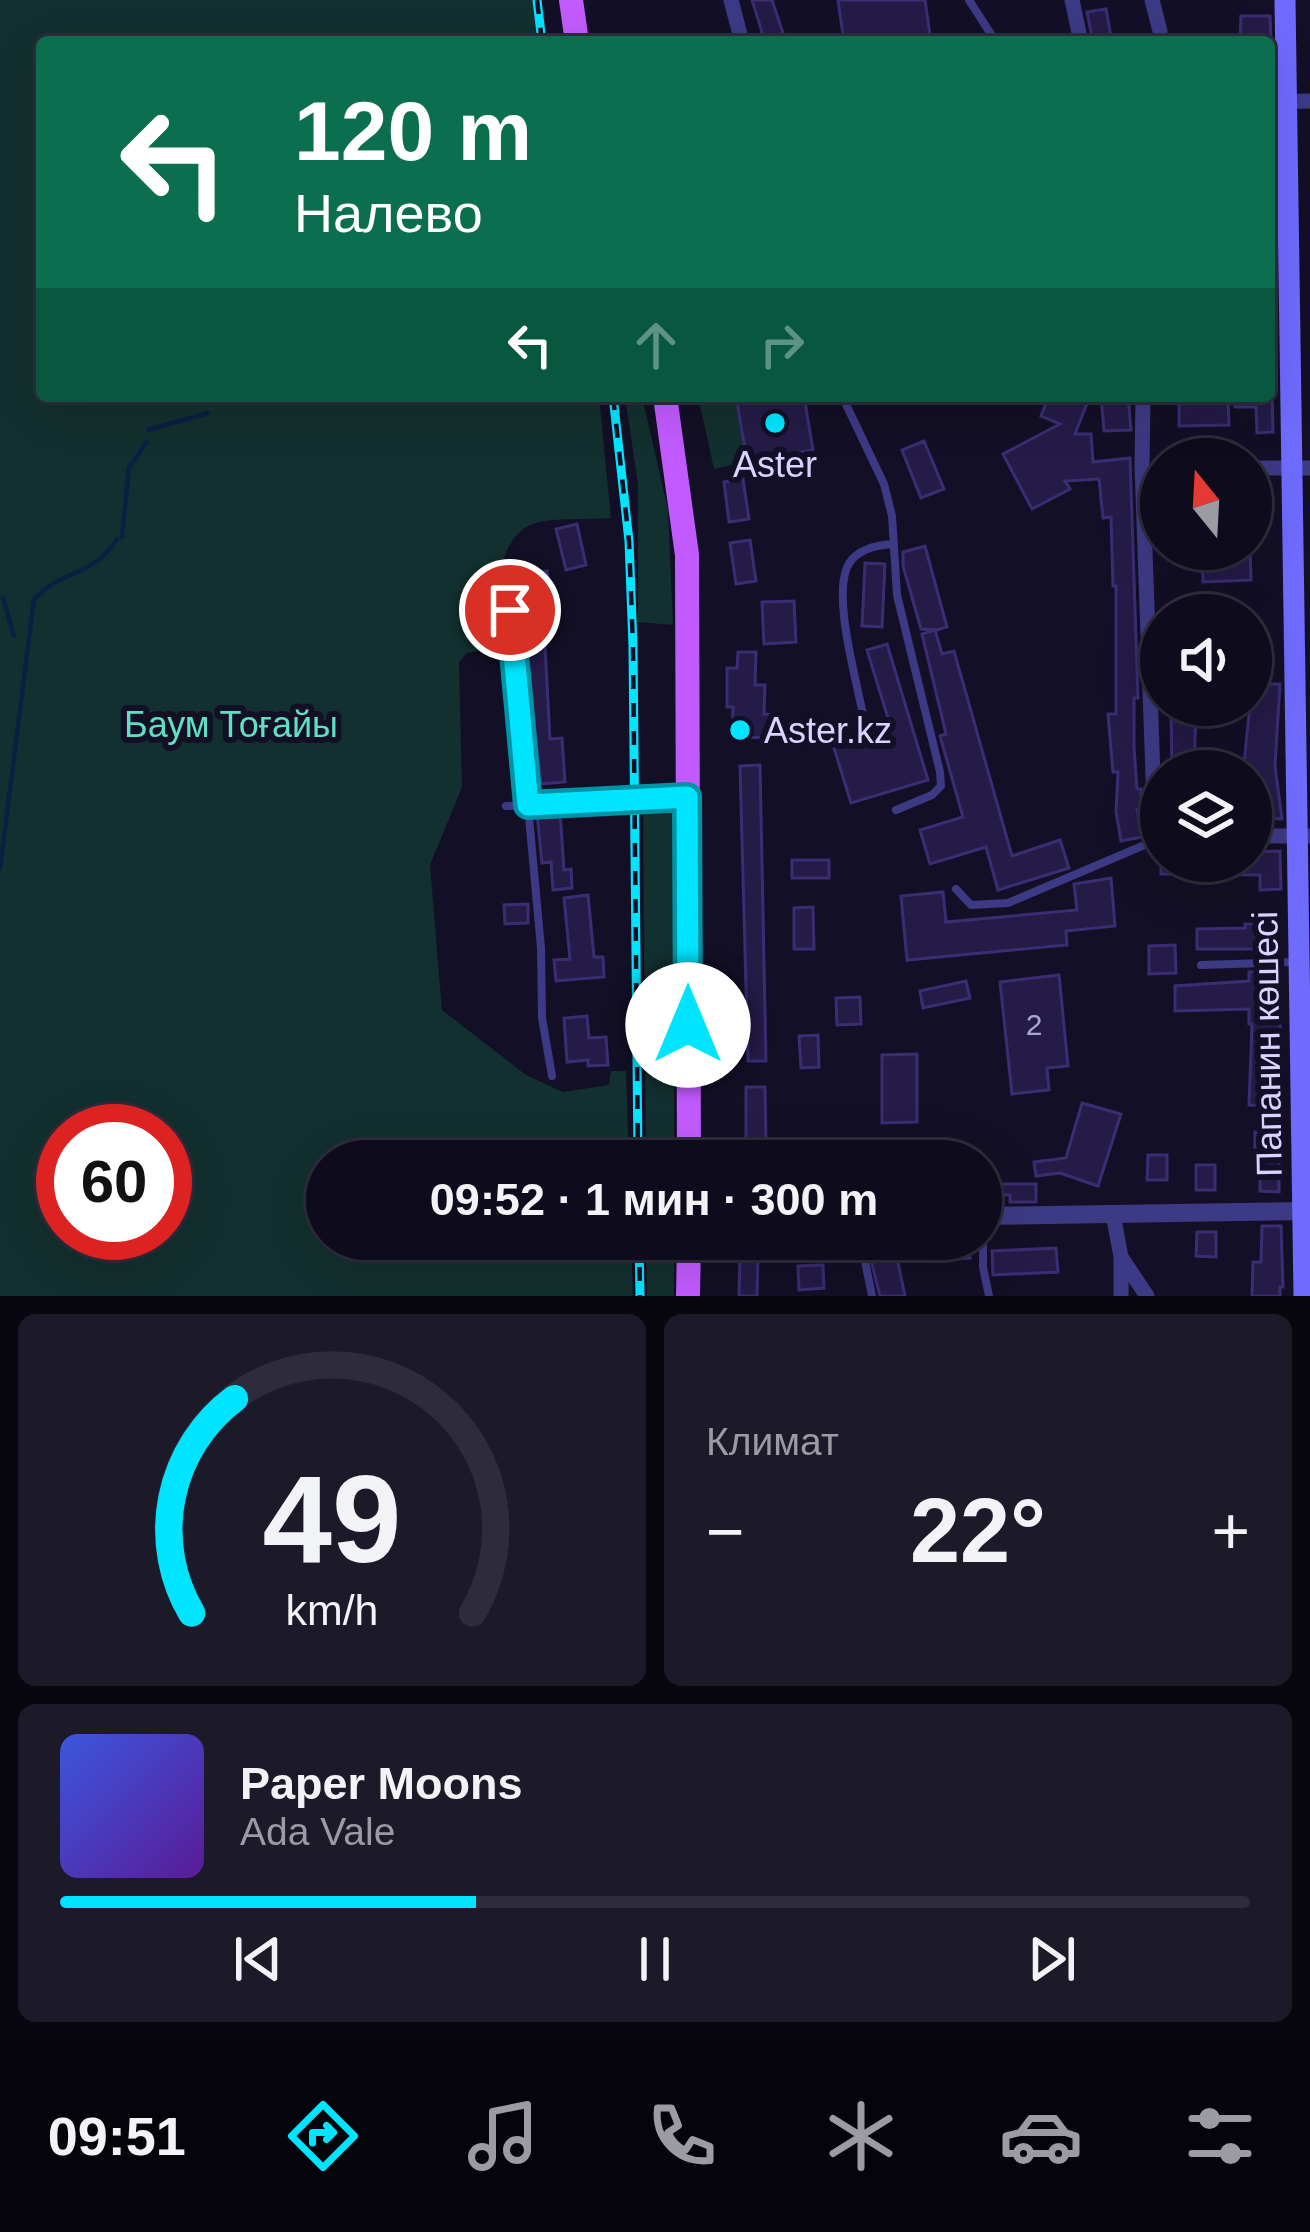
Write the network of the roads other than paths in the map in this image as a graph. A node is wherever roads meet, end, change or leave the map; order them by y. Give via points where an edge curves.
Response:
1 (571, 0) edge
2 (731, 0) edge
3 (969, 0) edge
4 (1072, 0) edge
5 (1152, 0) edge
6 (1285, 0) edge
7 (1160, 32) dead end
8 (576, 36) edge
9 (740, 36) edge
10 (992, 36) edge
11 (1080, 36) edge
12 (1310, 101) edge
13 (1277, 102) edge
14 (666, 402) edge
15 (845, 402) edge
16 (1143, 402) edge
17 (1142, 438) edge
18 (1300, 468) edge
19 (893, 544) junction
20 (1146, 570) edge
21 (542, 608) dead end
22 (863, 715) dead end
23 (1152, 750) edge
24 (687, 797) junction
25 (528, 805) junction
26 (506, 806) dead end
27 (896, 810) dead end
28 (1272, 836) edge
29 (1304, 836) edge
30 (1140, 845) edge
31 (956, 890) dead end
32 (1299, 962) junction
33 (1201, 965) dead end
34 (552, 1076) dead end
35 (689, 1140) edge
36 (1306, 1211) edge
37 (1113, 1214) junction
38 (1002, 1216) edge
39 (1121, 1257) junction
40 (689, 1260) edge
41 (865, 1260) edge
42 (983, 1260) edge
43 (688, 1296) edge
44 (872, 1296) edge
45 (989, 1296) edge
46 (1120, 1296) edge
47 (1147, 1296) edge
48 (1304, 1296) edge

1 - 8 main road
2 - 9 street
3 - 10 lane
4 - 11 street
5 - 7 street
6 - 13 main road, Папанин көшесі
12 - 13 street
13 - 18 main road, Папанин көшесі
14 - 24 main road via 687,555
15 - 19 lane via 884,484
16 - 17 street
18 - 29 main road, Папанин көшесі
19 - 22 lane via 862,552 844,579
19 - 27 lane via 941,786
20 - 23 street
21 - 25 lane via 510,610
24 - 25 lane
24 - 35 main road
25 - 26 lane
25 - 34 lane
28 - 29 street
29 - 32 main road, Папанин көшесі
30 - 31 lane via 993,907 971,905
32 - 33 lane
32 - 36 main road, Папанин көшесі
36 - 37 street
36 - 48 main road, Папанин көшесі
37 - 38 street
37 - 39 street
39 - 46 street
39 - 47 street
40 - 43 main road
41 - 44 lane
42 - 45 lane

